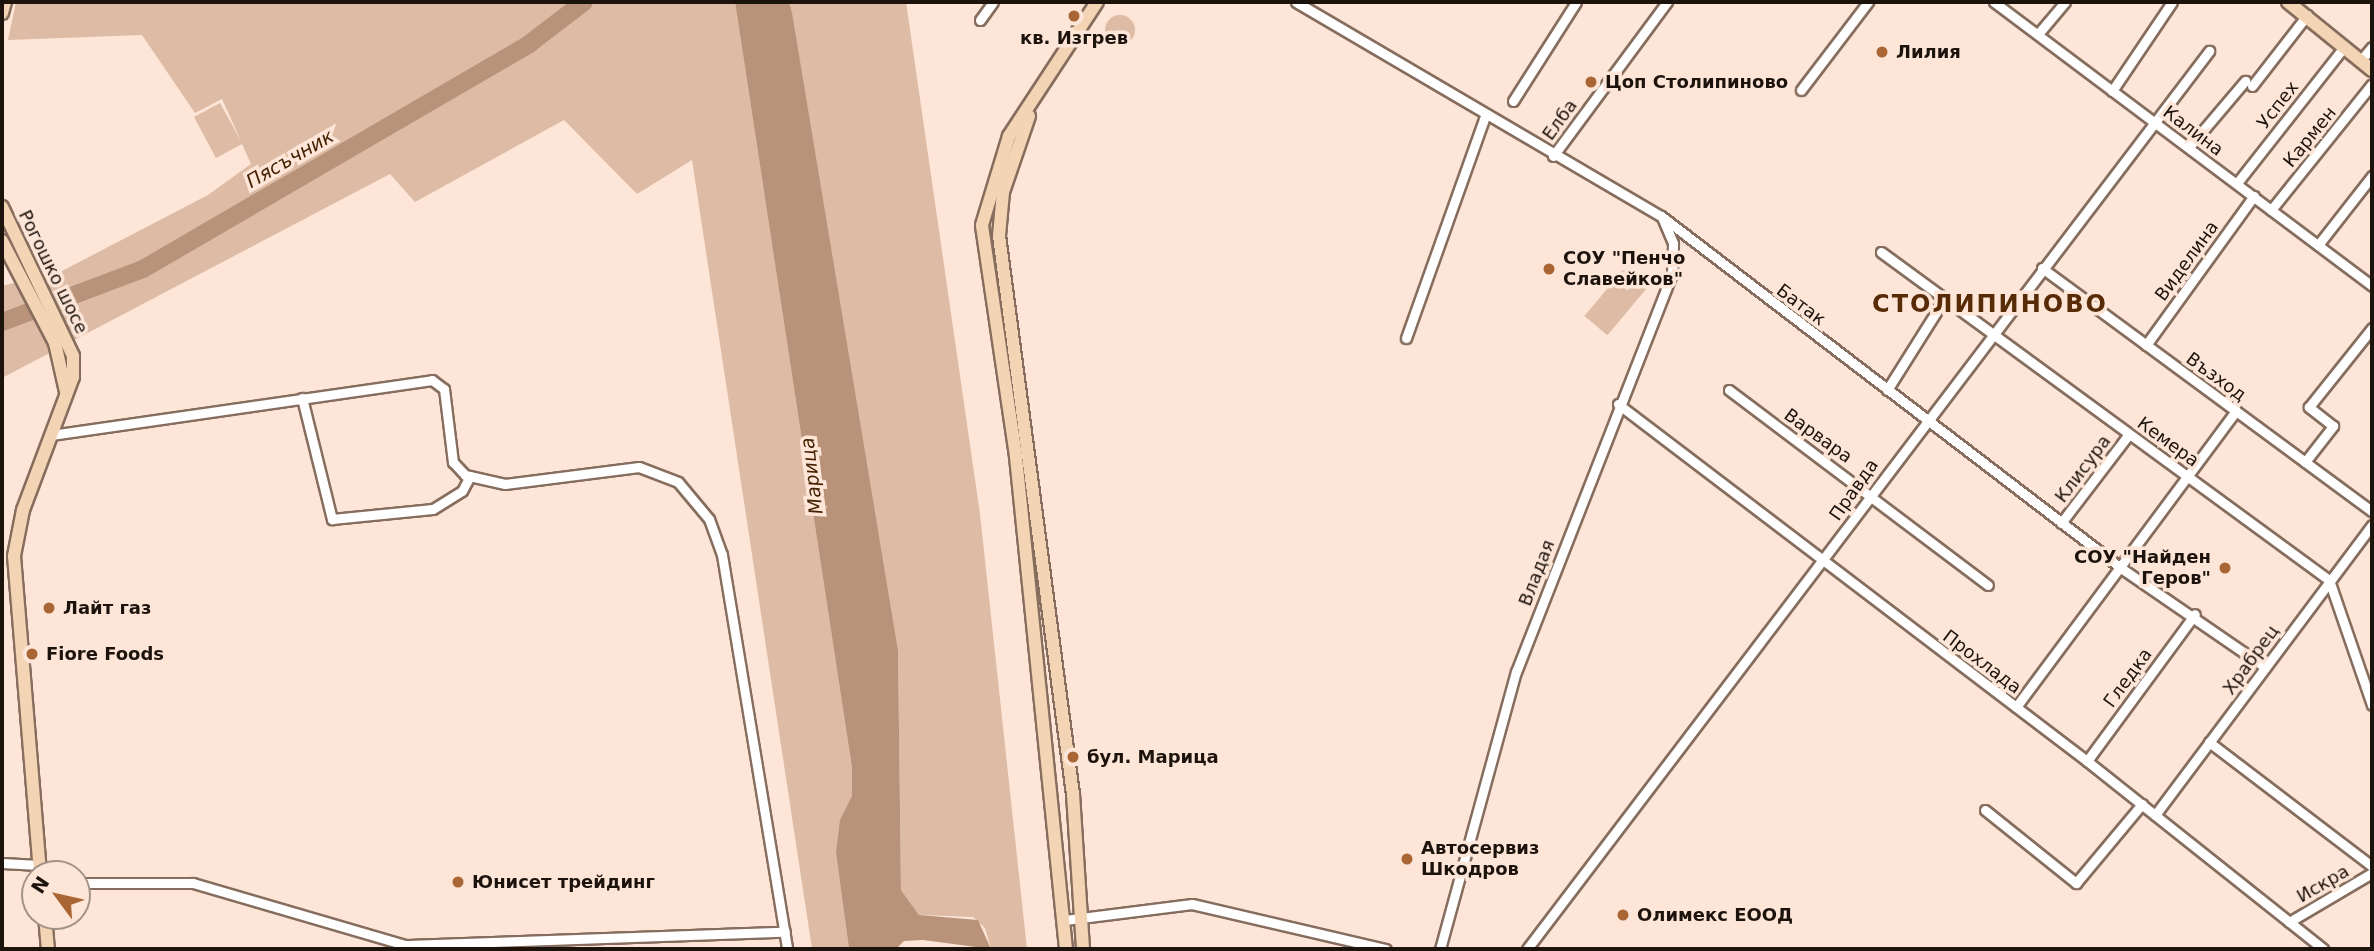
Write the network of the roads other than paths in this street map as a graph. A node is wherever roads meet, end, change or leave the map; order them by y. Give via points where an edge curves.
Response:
1 (5, 2) edge
2 (993, 2) edge
3 (1097, 2) edge
4 (1296, 2) edge
5 (1576, 2) edge
6 (1667, 2) edge
7 (1868, 2) edge
8 (1994, 2) edge
9 (2065, 2) edge
10 (2172, 2) edge
11 (2288, 2) edge
12 (1307, 5) edge
13 (2, 13) edge
14 (2307, 16) junction
15 (980, 20) dead end
16 (2038, 34) junction
17 (2344, 47) junction
18 (2372, 47) edge
19 (2209, 51) dead end
20 (2361, 60) junction
21 (2372, 70) edge
22 (2372, 85) edge
23 (1801, 90) dead end
24 (2112, 91) junction
25 (1513, 101) dead end
26 (1034, 102) junction
27 (1485, 116) junction
28 (2154, 121) junction
29 (2189, 147) junction
30 (1553, 156) junction
31 (2372, 176) edge
32 (2237, 183) junction
33 (2254, 196) junction
34 (2, 207) edge
35 (2271, 209) junction
36 (1661, 215) junction
37 (2, 241) edge
38 (2318, 245) junction
39 (1881, 252) dead end
40 (2042, 268) junction
41 (2372, 286) edge
42 (1945, 298) junction
43 (2372, 328) edge
44 (1993, 334) junction
45 (1406, 338) dead end
46 (61, 339) junction
47 (2146, 345) junction
48 (1728, 390) dead end
49 (1887, 390) junction
50 (302, 398) junction
51 (1618, 404) junction
52 (2236, 411) junction
53 (1926, 419) junction
54 (2129, 434) junction
55 (51, 435) junction
56 (2305, 462) junction
57 (470, 476) junction
58 (2187, 476) junction
59 (1869, 492) junction
60 (2372, 511) edge
61 (2061, 523) junction
62 (2372, 525) edge
63 (1824, 563) junction
64 (2120, 568) junction
65 (2329, 580) junction
66 (1988, 585) dead end
67 (2195, 614) junction
68 (2265, 667) junction
69 (2372, 705) edge
70 (2016, 707) junction
71 (2209, 742) junction
72 (2087, 761) junction
73 (2142, 804) junction
74 (1984, 810) dead end
75 (2155, 815) junction
76 (39, 860) edge
77 (2, 863) edge
78 (21, 866) edge
79 (2372, 866) edge
80 (2372, 873) edge
81 (91, 884) edge
82 (1082, 918) junction
83 (1065, 920) junction
84 (2289, 922) junction
85 (46, 930) edge
86 (785, 932) junction
87 (48, 949) edge
88 (787, 949) edge
89 (1066, 949) edge
90 (1083, 949) edge
91 (1386, 949) edge
92 (1440, 949) edge
93 (1527, 949) edge
94 (2323, 949) edge

1 - 13 street
2 - 15 street
3 - 26 street
4 - 12 street, Батак
5 - 25 street
6 - 30 street, Елба
7 - 23 street
8 - 16 street, Калина
9 - 16 street
10 - 24 street
11 - 14 street
12 - 27 street, Батак
14 - 17 street
14 - 29 street
16 - 24 street, Калина
17 - 20 street
17 - 32 street, Успех
18 - 20 street
19 - 28 street, Правда
20 - 21 street
22 - 35 street, Кармен
24 - 28 street, Калина
26 - 82 street via 1003,192 999,236 1073,794
26 - 83 street via 1009,136 982,225 1016,456
27 - 30 street, Батак
27 - 45 street
28 - 29 street, Калина
28 - 40 street, Правда
29 - 32 street, Калина
30 - 36 street, Батак
31 - 38 street
32 - 33 street, Калина
33 - 35 street, Калина
33 - 47 street, Виделина
34 - 46 street, Рогошко шосе
35 - 38 street, Калина
36 - 49 street, Батак
36 - 51 street, Владая via 1673,243 1672,274
37 - 46 street, Рогошко шосе
38 - 41 street, Калина
39 - 42 street, Кемера
40 - 44 street, Правда
40 - 47 street, Възход
42 - 44 street, Кемера
42 - 49 street
43 - 56 street via 2309,407 2333,426
44 - 53 street, Правда
44 - 54 street, Кемера
46 - 55 street, Рогошко шосе via 73,356
47 - 52 street, Възход
48 - 59 street, Варвара
49 - 53 street, Батак
50 - 55 street
50 - 57 street via 440,383 453,462
50 - 57 street via 332,519 433,509 462,491
51 - 63 street, Прохлада
51 - 92 street, Владая via 1516,672
52 - 56 street, Възход
52 - 58 street
53 - 59 street, Правда
53 - 61 street, Батак
54 - 58 street, Кемера
54 - 61 street, Клисура
55 - 76 street, Рогошко шосе via 14,556
56 - 60 street, Възход
57 - 86 street via 505,484 650,468 678,482 709,519 722,555
58 - 64 street
58 - 65 street, Кемера
59 - 63 street, Правда
59 - 66 street, Варвара
61 - 64 street, Батак
62 - 65 street, Храбрец
63 - 70 street, Прохлада
63 - 93 street, Правда
64 - 67 street, Батак
64 - 70 street
65 - 68 street, Храбрец
65 - 69 street
67 - 68 street, Батак
67 - 72 street, Гледка
68 - 71 street, Храбрец
70 - 72 street, Прохлада
71 - 75 street, Храбрец
71 - 79 street
72 - 73 street, Прохлада
73 - 74 street via 2076,883
73 - 75 street, Прохлада
75 - 84 street, Прохлада
77 - 78 street
80 - 84 street, Искра
81 - 86 street via 193,883 405,945
82 - 83 street
82 - 90 street
82 - 91 street via 1192,904
83 - 89 street
84 - 94 street, Прохлада
85 - 87 street
86 - 88 street

